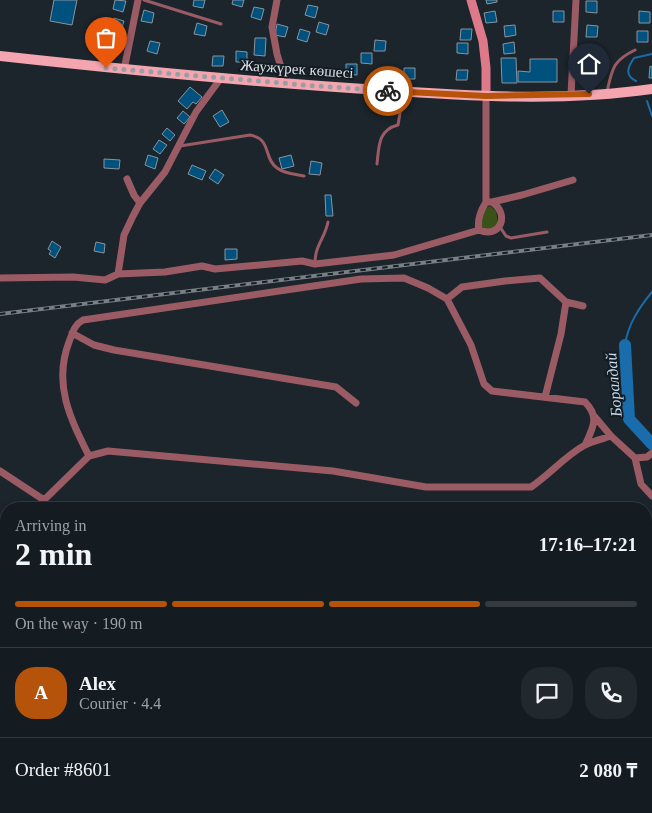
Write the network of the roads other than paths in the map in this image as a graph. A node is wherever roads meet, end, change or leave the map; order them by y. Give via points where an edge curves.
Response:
1 (138, 0) edge
2 (144, 0) edge
3 (277, 0) edge
4 (471, 0) edge
5 (576, 0) edge
6 (221, 24) dead end
7 (635, 50) dead end
8 (0, 56) edge
9 (124, 70) junction
10 (221, 78) junction
11 (286, 84) junction
12 (652, 89) edge
13 (403, 91) junction
14 (607, 93) junction
15 (571, 95) junction
16 (486, 96) junction
17 (180, 146) junction
18 (377, 164) dead end
19 (304, 176) dead end
20 (127, 179) dead end
21 (573, 180) dead end
22 (489, 202) junction
23 (140, 203) junction
24 (328, 222) dead end
25 (499, 226) junction
26 (479, 230) junction
27 (547, 232) dead end
28 (315, 264) junction
29 (118, 274) junction
30 (0, 278) edge
31 (447, 299) junction
32 (566, 302) junction
33 (584, 306) dead end
34 (72, 332) junction
35 (545, 397) junction
36 (356, 403) dead end
37 (595, 417) junction
38 (611, 436) junction
39 (585, 445) junction
40 (652, 452) edge
41 (89, 456) junction
42 (635, 458) junction
43 (0, 470) edge
44 (652, 496) edge
45 (44, 500) joint

1 - 9 street
2 - 6 lane
3 - 11 street via 272,27
4 - 16 main road via 483,41
5 - 15 street
7 - 14 lane via 613,66
8 - 9 main road, Жаужүрек көшесі
9 - 10 main road, Жаужүрек көшесі
10 - 11 main road, Жаужүрек көшесі
10 - 17 street via 196,112
11 - 13 main road, Жаужүрек көшесі
12 - 14 main road, Жаужүрек көшесі
13 - 16 main road, Жаужүрек көшесі
13 - 18 lane via 398,125 388,128 383,134
14 - 15 main road, Жаужүрек көшесі
15 - 16 main road, Жаужүрек көшесі
16 - 22 street
17 - 19 lane via 257,136 276,168
17 - 23 street via 166,172
20 - 23 street
21 - 22 street
22 - 25 street via 499,208
22 - 26 street via 478,224
23 - 29 street via 124,235
24 - 28 lane via 315,253
25 - 26 street via 486,233
25 - 27 lane via 511,238
26 - 28 street via 394,255
28 - 29 street via 302,261 215,269 202,266
29 - 30 street via 105,280
31 - 32 street via 462,287 540,278
31 - 34 street via 404,278 361,278 83,320
31 - 35 street via 471,345 484,384 492,391
32 - 33 street
32 - 35 street
34 - 36 street via 94,345 114,350 336,387
34 - 41 street via 64,355 62,382 73,422
35 - 37 street via 586,402
37 - 38 street
37 - 39 street
38 - 39 street
38 - 42 street
39 - 41 street via 531,487 426,487 333,471 108,451
40 - 42 street via 647,457
41 - 45 street
42 - 44 street via 641,484
43 - 45 street

